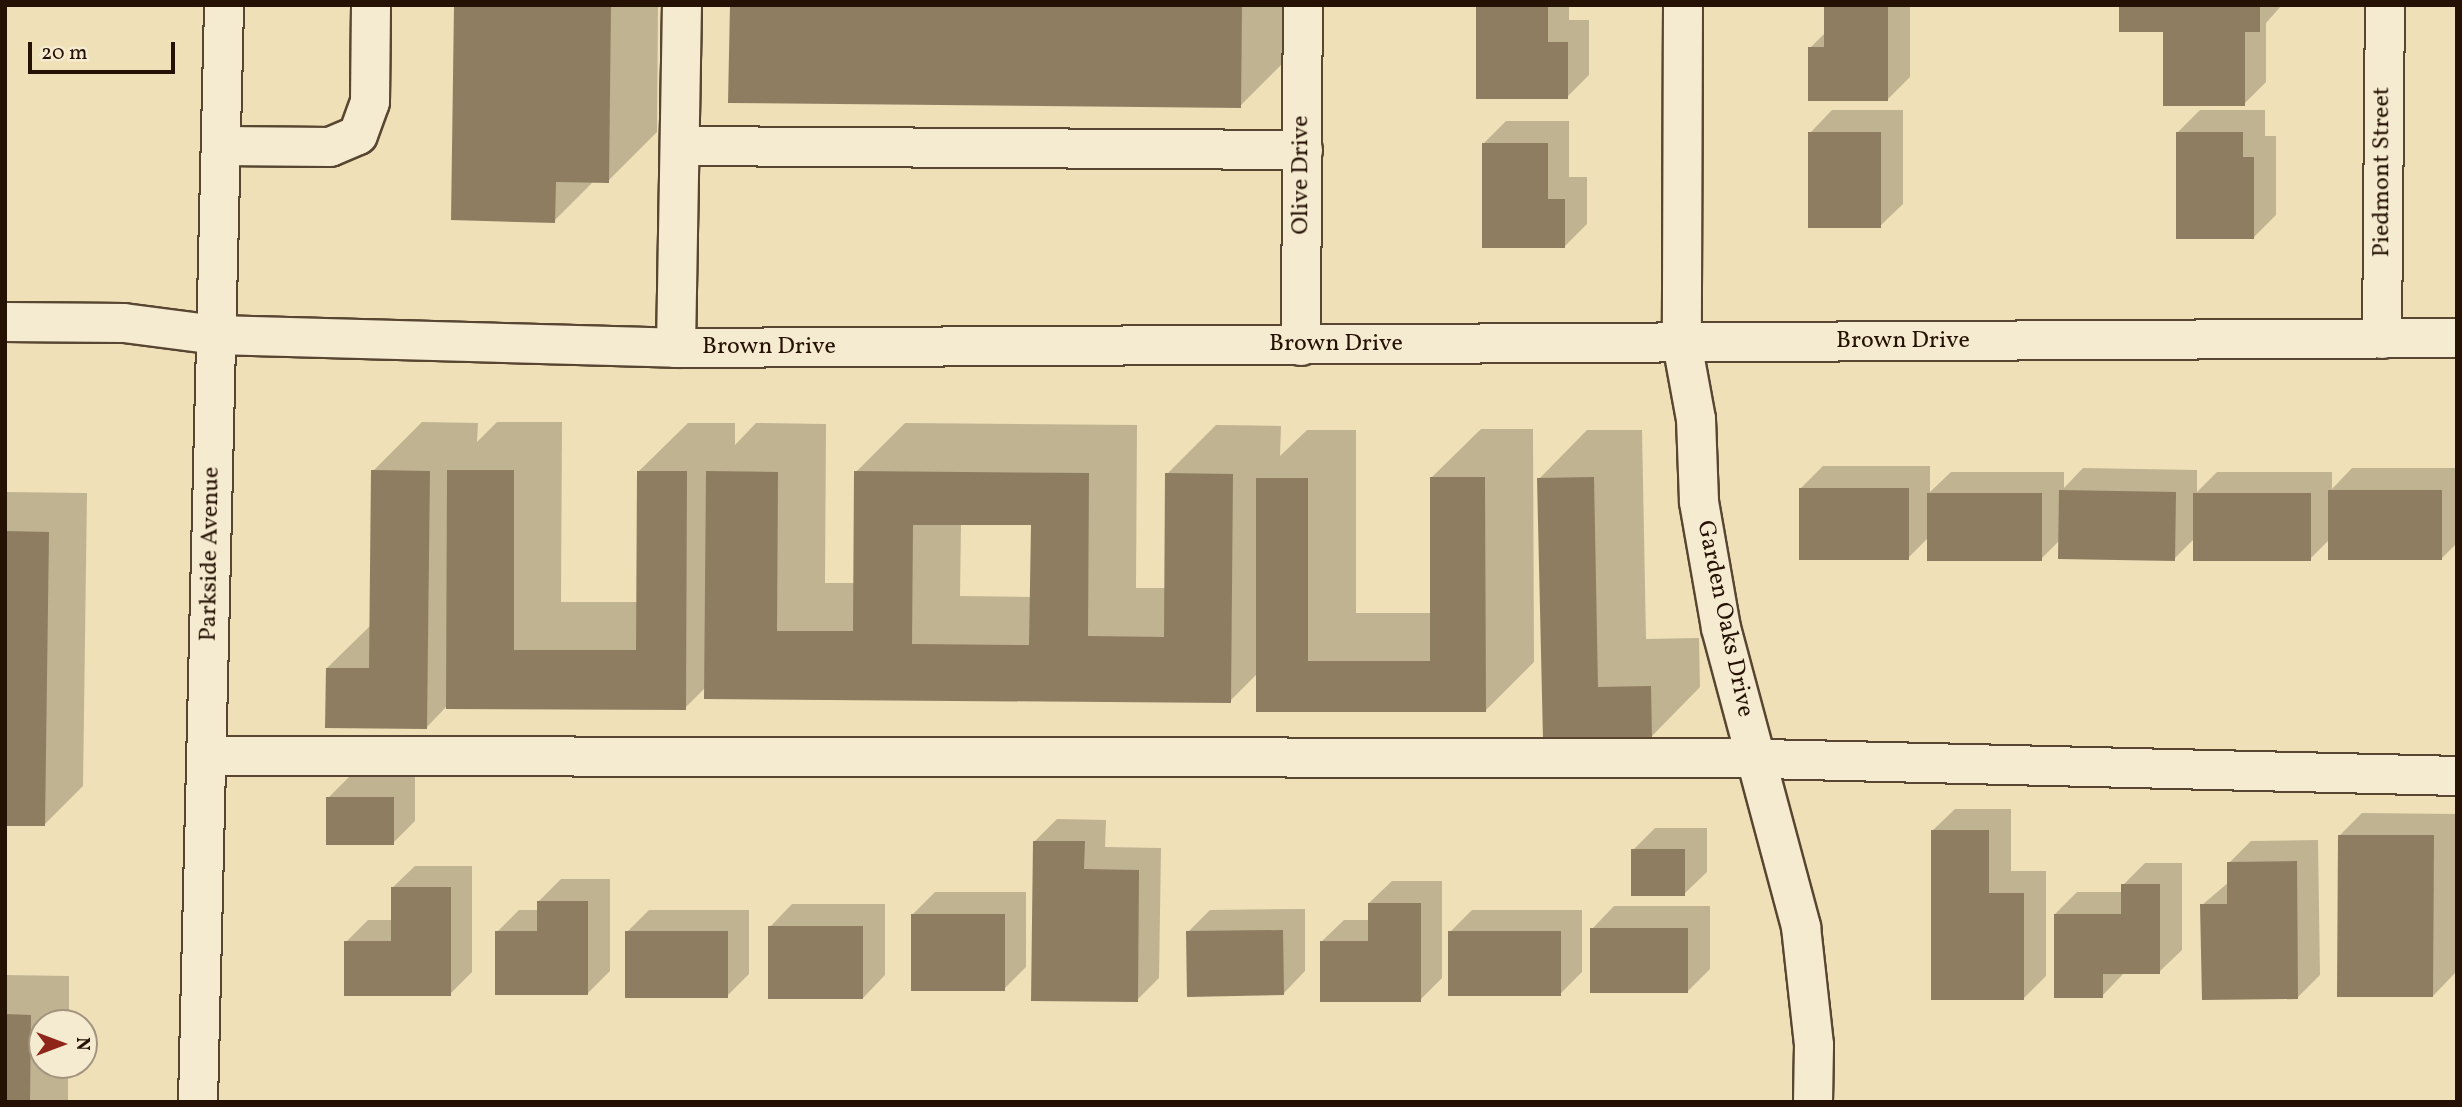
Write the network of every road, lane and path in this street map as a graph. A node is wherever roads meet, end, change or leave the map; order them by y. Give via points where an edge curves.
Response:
1 (224, 5) edge
2 (371, 5) edge
3 (682, 5) edge
4 (1303, 5) edge
5 (1683, 5) edge
6 (2385, 5) edge
7 (221, 146) junction
8 (680, 146) junction
9 (1303, 150) junction
10 (5, 321) edge
11 (216, 335) junction
12 (2457, 338) edge
13 (2382, 339) junction
14 (1682, 344) junction
15 (1301, 345) junction
16 (676, 348) junction
17 (207, 756) junction
18 (1757, 759) junction
19 (2457, 776) edge
20 (198, 1102) edge
21 (1813, 1102) edge

1 - 7 street, Parkside Avenue
2 - 7 street via 370,102 358,135 330,147
3 - 8 street
4 - 9 street, Olive Drive
5 - 14 street, Garden Oaks Drive
6 - 13 street, Piedmont Street
7 - 11 street, Parkside Avenue
8 - 9 street
8 - 16 street
9 - 15 street, Olive Drive
10 - 11 street, Brown Drive via 124,323
11 - 16 street, Brown Drive
11 - 17 street, Parkside Avenue
12 - 13 street, Brown Drive
13 - 14 street, Brown Drive
14 - 15 street, Brown Drive
14 - 18 street, Garden Oaks Drive via 1696,419 1699,502 1721,628
15 - 16 street, Brown Drive
17 - 18 street
17 - 20 street, Parkside Avenue
18 - 19 street
18 - 21 street, Garden Oaks Drive via 1801,927 1814,1045

